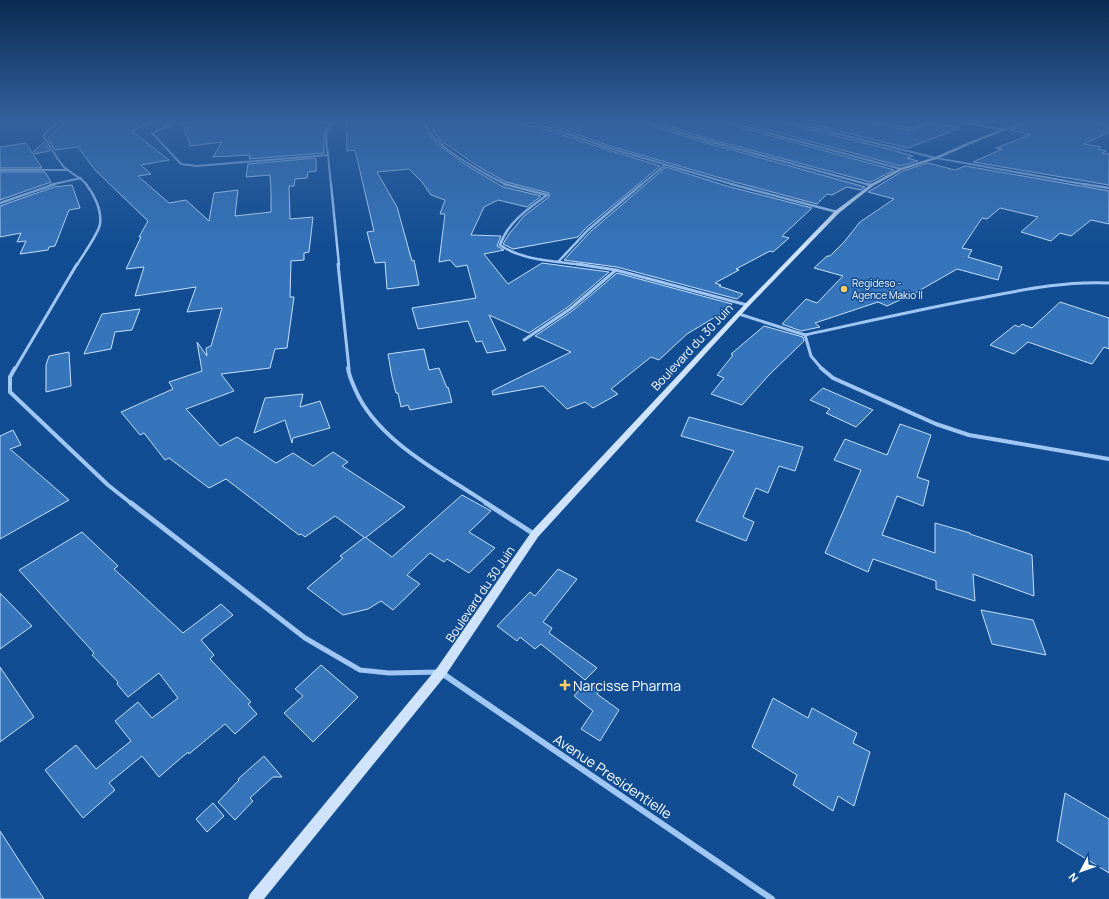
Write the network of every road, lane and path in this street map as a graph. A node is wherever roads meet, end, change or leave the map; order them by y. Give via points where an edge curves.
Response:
1 (63, 163) edge
2 (180, 163) edge
3 (234, 163) edge
4 (329, 163) edge
5 (469, 163) edge
6 (659, 163) edge
7 (790, 163) edge
8 (879, 163) edge
9 (920, 163) edge
10 (965, 163) edge
11 (665, 165) junction
12 (901, 169) junction
13 (0, 170) edge
14 (68, 170) junction
15 (82, 178) junction
16 (872, 185) junction
17 (1109, 188) edge
18 (0, 203) edge
19 (837, 212) junction
20 (558, 262) junction
21 (616, 270) junction
22 (1109, 282) edge
23 (746, 306) junction
24 (738, 314) junction
25 (805, 336) junction
26 (524, 340) dead end
27 (1109, 459) edge
28 (535, 534) junction
29 (441, 672) junction
30 (254, 899) edge
31 (772, 899) edge

1 - 14 street
2 - 3 street via 198,166
4 - 28 street via 349,374 360,400 378,424 407,450
5 - 20 street via 510,186 547,195 520,214 501,237 500,244 510,252 522,256
6 - 11 street
7 - 16 street
8 - 12 street
9 - 12 street, Boulevard du 30 Juin
10 - 17 street
11 - 19 street
11 - 20 street via 588,230
12 - 16 street, Boulevard du 30 Juin
13 - 14 street
14 - 15 street
15 - 18 street via 48,185
15 - 29 street via 99,206 102,216 100,226 10,377 10,392 108,485 305,638 360,670 389,673
16 - 19 street, Boulevard du 30 Juin
19 - 23 street, Boulevard du 30 Juin
20 - 21 street
21 - 23 street
21 - 26 street via 570,309
22 - 25 street via 1064,283
23 - 24 street, Boulevard du 30 Juin
24 - 25 street
24 - 28 street, Boulevard du 30 Juin
25 - 27 street via 810,357 833,378 936,424 998,441
28 - 29 street, Boulevard du 30 Juin
29 - 30 street, Boulevard du 30 Juin
29 - 31 street, Avenue Presidentielle

